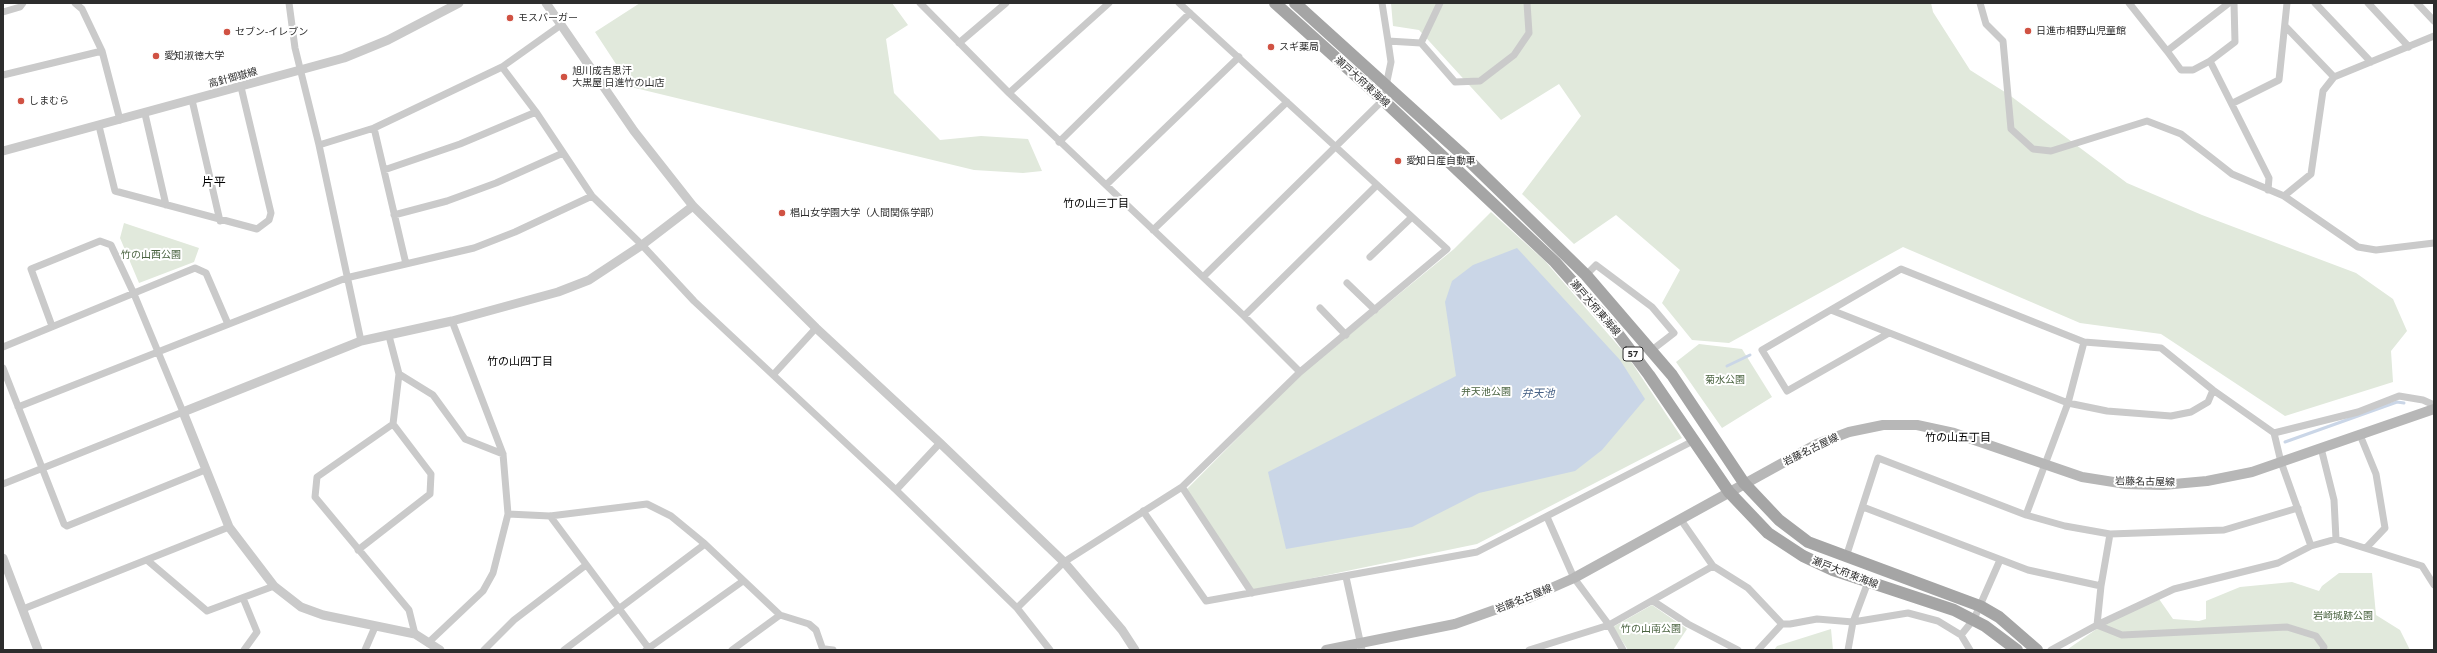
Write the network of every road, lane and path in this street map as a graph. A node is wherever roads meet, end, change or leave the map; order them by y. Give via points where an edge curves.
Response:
1 (23, 3) edge
2 (75, 3) edge
3 (459, 3) edge
4 (546, 3) edge
5 (920, 3) edge
6 (1006, 3) edge
7 (1109, 3) edge
8 (1179, 3) edge
9 (1275, 3) edge
10 (1295, 3) edge
11 (1382, 3) edge
12 (1440, 3) edge
13 (1527, 3) edge
14 (1980, 3) edge
15 (2229, 3) edge
16 (2234, 3) edge
17 (2287, 3) edge
18 (2315, 3) edge
19 (2368, 3) edge
20 (2417, 3) edge
21 (291, 4) edge
22 (2132, 4) edge
23 (3, 12) edge
24 (1190, 13) junction
25 (2434, 21) edge
26 (561, 25) junction
27 (2285, 26) junction
28 (2434, 36) edge
29 (1388, 41) junction
30 (959, 42) junction
31 (1421, 43) junction
32 (2409, 47) junction
33 (102, 51) junction
34 (2167, 51) junction
35 (1239, 57) junction
36 (2210, 61) junction
37 (2371, 62) junction
38 (502, 66) junction
39 (301, 71) junction
40 (3, 75) edge
41 (2334, 78) junction
42 (1386, 85) junction
43 (241, 87) junction
44 (1010, 93) junction
45 (192, 100) junction
46 (1383, 100) junction
47 (1287, 102) junction
48 (2233, 103) junction
49 (536, 112) junction
50 (145, 114) junction
51 (120, 120) junction
52 (99, 126) junction
53 (374, 128) junction
54 (1059, 142) junction
55 (319, 145) junction
56 (1337, 147) junction
57 (3, 151) edge
58 (563, 153) junction
59 (384, 170) junction
60 (1106, 185) junction
61 (1377, 185) junction
62 (2268, 190) junction
63 (592, 196) junction
64 (2284, 196) junction
65 (166, 204) junction
66 (693, 206) junction
67 (394, 215) junction
68 (1412, 218) junction
69 (220, 221) junction
70 (1153, 230) junction
71 (2434, 243) edge
72 (642, 245) junction
73 (1370, 257) dead end
74 (406, 264) junction
75 (1586, 275) junction
76 (346, 278) junction
77 (1203, 278) junction
78 (1347, 283) dead end
79 (134, 294) junction
80 (1320, 308) dead end
81 (1375, 310) junction
82 (1831, 310) junction
83 (1244, 316) junction
84 (452, 321) junction
85 (228, 324) junction
86 (52, 326) junction
87 (816, 328) junction
88 (1889, 334) junction
89 (1346, 335) junction
90 (390, 336) junction
91 (361, 341) junction
92 (2084, 342) junction
93 (3, 347) edge
94 (1652, 350) junction
95 (158, 352) junction
96 (3, 368) edge
97 (1300, 372) junction
98 (399, 374) junction
99 (773, 376) junction
100 (2213, 390) junction
101 (2068, 403) junction
102 (2434, 404) edge
103 (18, 407) junction
104 (2434, 409) edge
105 (183, 412) junction
106 (393, 424) junction
107 (2274, 433) junction
108 (2360, 435) junction
109 (1693, 441) junction
110 (940, 443) junction
111 (2321, 448) junction
112 (503, 454) junction
113 (2281, 462) junction
114 (2045, 466) junction
115 (42, 469) junction
116 (205, 470) junction
117 (1744, 483) junction
118 (3, 484) edge
119 (1182, 487) junction
120 (896, 490) junction
121 (1729, 492) junction
122 (1863, 508) junction
123 (2298, 508) junction
124 (1143, 511) junction
125 (508, 514) junction
126 (2026, 515) junction
127 (550, 516) junction
128 (1547, 517) junction
129 (1681, 520) junction
130 (229, 527) junction
131 (2110, 534) junction
132 (2336, 539) junction
133 (704, 544) junction
134 (2311, 546) junction
135 (2366, 548) junction
136 (358, 550) junction
137 (1846, 557) junction
138 (3, 558) edge
139 (147, 560) junction
140 (2000, 560) junction
141 (1064, 562) junction
142 (586, 565) junction
143 (1713, 566) junction
144 (1346, 577) junction
145 (1574, 578) junction
146 (743, 581) junction
147 (1868, 582) junction
148 (2434, 585) edge
149 (274, 586) junction
150 (2101, 586) junction
151 (1252, 593) junction
152 (243, 598) junction
153 (1652, 601) junction
154 (1980, 606) junction
155 (1017, 608) junction
156 (23, 609) junction
157 (620, 610) junction
158 (780, 615) junction
159 (1974, 619) junction
160 (1853, 622) junction
161 (1782, 624) junction
162 (1609, 625) junction
163 (2097, 625) junction
164 (375, 627) junction
165 (415, 634) junction
166 (1961, 635) junction
167 (428, 643) junction
168 (1361, 647) edge
169 (1620, 649) edge
170 (38, 650) edge
171 (244, 650) edge
172 (365, 650) edge
173 (440, 650) edge
174 (484, 650) edge
175 (564, 650) edge
176 (648, 650) edge
177 (732, 650) edge
178 (824, 650) edge
179 (833, 650) edge
180 (1050, 650) edge
181 (1136, 650) edge
182 (1326, 650) edge
183 (1529, 650) edge
184 (1738, 650) edge
185 (1758, 650) edge
186 (1848, 650) edge
187 (1970, 650) edge
188 (2017, 650) edge
189 (2037, 650) edge
190 (2051, 650) edge
191 (2324, 650) edge

1 - 23 street via 20,7
2 - 33 street via 82,9
3 - 39 street, 高針御嶽線 via 366,50
4 - 26 street
5 - 30 street
6 - 30 street
7 - 44 street
8 - 24 street
9 - 46 main road, 瀬戸大府東海線 / 57
10 - 42 main road, 瀬戸大府東海線 / 57
11 - 29 street
12 - 31 street
13 - 31 street via 1529,33 1514,55 1480,80 1455,82
14 - 62 street via 1986,24 2003,41 2011,129 2033,148 2050,151 2147,121 2181,134 2232,174
15 - 34 street
16 - 36 street via 2235,42
17 - 27 street
18 - 37 street
19 - 32 street
20 - 25 street
21 - 39 street via 295,48
22 - 34 street
24 - 35 street
24 - 54 street
26 - 38 street
26 - 66 street via 634,131
27 - 41 street
27 - 48 street via 2279,80
28 - 32 street
29 - 31 street
29 - 42 street via 1391,62
30 - 44 street
32 - 37 street
33 - 40 street
33 - 51 street
34 - 36 street via 2181,70 2193,70
35 - 47 street
35 - 60 street
36 - 48 street
37 - 41 street
38 - 49 street
38 - 53 street
39 - 43 street, 高針御嶽線
39 - 55 street
41 - 64 street via 2323,91 2310,174
42 - 46 street
42 - 75 main road, 瀬戸大府東海線 / 57 via 1470,162
43 - 45 street, 高針御嶽線
43 - 69 street via 270,213 269,220 257,229
44 - 54 street
45 - 50 street, 高針御嶽線
45 - 69 street
46 - 56 street
46 - 109 main road, 瀬戸大府東海線 / 57 via 1555,262 1612,326
47 - 56 street
47 - 70 street
48 - 62 street via 2269,178
49 - 58 street
49 - 59 street via 460,144
50 - 51 street, 高針御嶽線
50 - 65 street
51 - 52 street, 高針御嶽線
52 - 57 street, 高針御嶽線
52 - 65 street via 115,191
53 - 55 street
53 - 59 street
54 - 60 street
55 - 76 street
56 - 61 street
56 - 77 street
58 - 63 street
58 - 67 street via 496,184 447,201
59 - 67 street
60 - 70 street
61 - 68 street
61 - 83 street
62 - 64 street
63 - 72 street
63 - 74 street via 474,248
64 - 71 street via 2358,247 2376,250
65 - 69 street
66 - 72 street
66 - 87 street
67 - 74 street
68 - 73 street
68 - 81 street via 1447,250
70 - 77 street
72 - 84 street via 589,280 558,292
72 - 99 street via 694,301
74 - 76 street
75 - 94 main road, 瀬戸大府東海線 / 57
75 - 94 street via 1596,265 1652,308 1674,333
76 - 85 street
76 - 91 street
77 - 83 street
78 - 81 street
79 - 85 street via 195,268 206,273
79 - 86 street
79 - 86 street via 111,245 100,241 30,269
79 - 95 street
80 - 89 street
81 - 89 street
82 - 88 street
82 - 88 street via 1762,350 1787,391
82 - 92 street via 1901,269
83 - 97 street
84 - 90 street
84 - 112 street
85 - 95 street
86 - 93 street
87 - 99 street
87 - 110 street
88 - 101 street
89 - 97 street
90 - 91 street
90 - 98 street
91 - 105 street
92 - 100 street via 2161,348
92 - 101 street
94 - 117 main road, 瀬戸大府東海線 / 57
95 - 103 street
95 - 105 street
96 - 103 street
97 - 119 street
98 - 106 street
98 - 112 street via 433,395 465,439
99 - 120 street
100 - 101 street via 2208,402 2191,412 2172,416 2107,411
100 - 107 street
101 - 114 street
102 - 107 street via 2399,396 2358,412
103 - 115 street
104 - 108 main road, 岩藤名古屋線
105 - 115 street
105 - 116 street
106 - 136 street via 432,474 430,494
106 - 136 street via 317,477 315,497
107 - 113 street
108 - 111 main road, 岩藤名古屋線
108 - 135 street via 2376,474 2386,528
109 - 121 main road, 瀬戸大府東海線 / 57
109 - 128 street
110 - 120 street
110 - 141 street
111 - 113 main road, 岩藤名古屋線
111 - 132 street via 2334,500
112 - 125 street
113 - 114 main road, 岩藤名古屋線 via 2252,472 2208,481 2163,485 2126,484 2082,477
113 - 123 street
114 - 117 main road, 岩藤名古屋線 via 1954,433 1917,425 1883,425 1849,432 1818,444
114 - 126 street
115 - 116 street via 67,526
115 - 118 street
116 - 130 street
117 - 121 main road, 岩藤名古屋線
117 - 137 main road, 瀬戸大府東海線 / 57 via 1779,520 1808,542
119 - 124 street
119 - 151 street
120 - 155 street
121 - 129 main road, 岩藤名古屋線
121 - 147 main road, 瀬戸大府東海線 / 57 via 1768,533 1803,556
122 - 126 street via 1878,458
122 - 137 street
122 - 140 street
123 - 131 street via 2224,530
123 - 134 street
124 - 141 street
124 - 151 street via 1206,601
125 - 127 street
125 - 167 street via 493,573 483,591
126 - 131 street via 2065,526
127 - 133 street via 647,504 671,516
127 - 142 street
128 - 144 street via 1477,552
128 - 145 street
129 - 143 street
129 - 145 main road, 岩藤名古屋線
130 - 139 street
130 - 149 street
131 - 150 street
132 - 134 street
132 - 135 street
133 - 146 street
133 - 157 street
134 - 163 street via 2278,563 2174,589
135 - 148 street via 2422,566
136 - 165 street via 409,610
137 - 154 main road, 瀬戸大府東海線 / 57
138 - 156 street
139 - 152 street via 207,611
139 - 156 street
140 - 150 street via 2028,570
140 - 154 street
141 - 155 street
141 - 181 street
142 - 157 street
142 - 174 street via 514,620
143 - 153 street
143 - 161 street via 1748,588
144 - 151 street
144 - 168 street
145 - 162 street
145 - 168 main road, 岩藤名古屋線 via 1481,616
146 - 158 street
146 - 176 street
147 - 159 main road, 瀬戸大府東海線 / 57
147 - 160 street
149 - 152 street
149 - 164 street via 301,608
150 - 163 street
152 - 171 street via 257,632
153 - 162 street
153 - 184 street via 1688,624
154 - 159 street
154 - 189 main road, 瀬戸大府東海線 / 57 via 1999,617
155 - 180 street
156 - 170 street
157 - 175 street
157 - 176 street
158 - 177 street
158 - 178 street via 809,624 816,630
159 - 166 street
159 - 188 main road, 瀬戸大府東海線 / 57
160 - 161 street via 1817,619
160 - 166 street via 1908,613 1938,621
160 - 186 street
161 - 185 street
162 - 169 street
162 - 183 street
163 - 190 street
163 - 191 street via 2122,635 2287,627 2316,636
164 - 165 street
164 - 172 street
165 - 167 street
166 - 187 street
167 - 173 street
168 - 182 main road, 岩藤名古屋線
178 - 179 street

